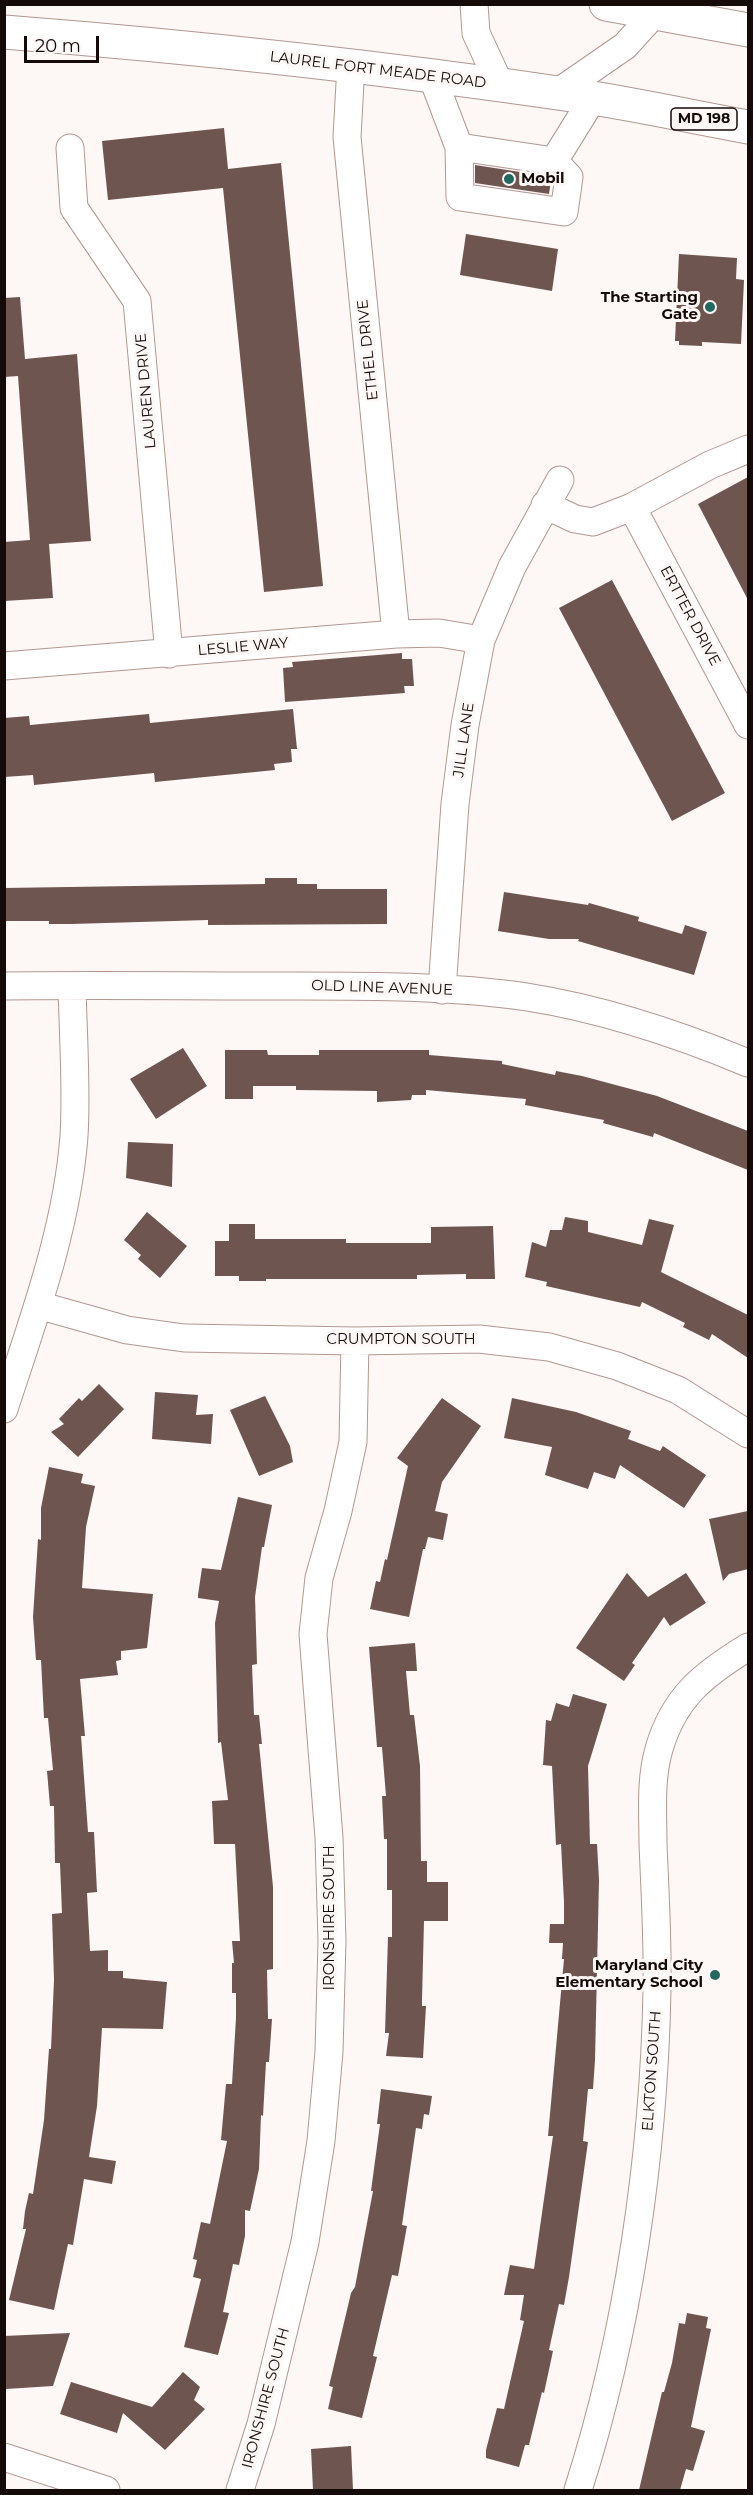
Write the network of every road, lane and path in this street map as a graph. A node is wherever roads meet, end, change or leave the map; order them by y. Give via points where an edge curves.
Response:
1 (474, 4) edge
2 (606, 4) edge
3 (655, 13) junction
4 (748, 30) edge
5 (4, 32) edge
6 (351, 65) junction
7 (432, 76) junction
8 (500, 85) junction
9 (557, 93) junction
10 (593, 99) junction
11 (748, 127) edge
12 (459, 147) junction
13 (70, 148) dead end
14 (554, 161) junction
15 (748, 449) edge
16 (560, 480) dead end
17 (545, 505) junction
18 (632, 507) junction
19 (396, 634) junction
20 (481, 640) junction
21 (169, 654) junction
22 (4, 666) edge
23 (748, 725) edge
24 (4, 986) edge
25 (72, 986) junction
26 (442, 990) junction
27 (748, 1063) edge
28 (38, 1305) junction
29 (355, 1341) junction
30 (4, 1409) edge
31 (748, 1434) edge
32 (748, 1647) edge
33 (4, 2457) edge
34 (106, 2490) edge
35 (240, 2490) edge
36 (578, 2490) edge

1 - 8 street via 476,33
2 - 3 main road
3 - 4 main road
3 - 9 street via 625,46
5 - 6 main road, LAUREL FORT MEADE ROAD / MD 198
6 - 7 main road, LAUREL FORT MEADE ROAD / MD 198
6 - 19 street, ETHEL DRIVE via 347,137
7 - 8 main road, LAUREL FORT MEADE ROAD / MD 198
7 - 12 street
8 - 9 main road, LAUREL FORT MEADE ROAD / MD 198
9 - 10 main road, LAUREL FORT MEADE ROAD / MD 198
10 - 11 main road, LAUREL FORT MEADE ROAD / MD 198
10 - 14 street
12 - 14 street
12 - 14 street via 460,197 564,212 569,177
13 - 21 street, LAUREN DRIVE via 74,208 137,301
15 - 18 street
16 - 17 street, JILL LANE
17 - 18 street via 575,519 593,522
17 - 20 street, JILL LANE via 512,567
18 - 23 street, ERTTER DRIVE
19 - 20 street, LESLIE WAY via 439,633
19 - 21 street, LESLIE WAY
20 - 26 street, JILL LANE via 455,804
21 - 22 street, LESLIE WAY
24 - 25 street, OLD LINE AVENUE
25 - 26 street, OLD LINE AVENUE
25 - 28 street via 74,1136 63,1213
26 - 27 street, OLD LINE AVENUE via 527,997 610,1015 700,1043
28 - 29 street, CRUMPTON SOUTH via 127,1330 184,1338
28 - 30 street
29 - 31 street, CRUMPTON SOUTH via 479,1339 549,1347 616,1366 678,1390
29 - 35 street, IRONSHIRE SOUTH via 353,1442 319,1578 313,1634 329,1838 332,1941 329,2052 321,2141 305,2242 261,2424
32 - 36 street, ELKTON SOUTH via 692,1687 671,1717 658,1751 652,1795 657,1989 651,2101 620,2331
33 - 34 street

